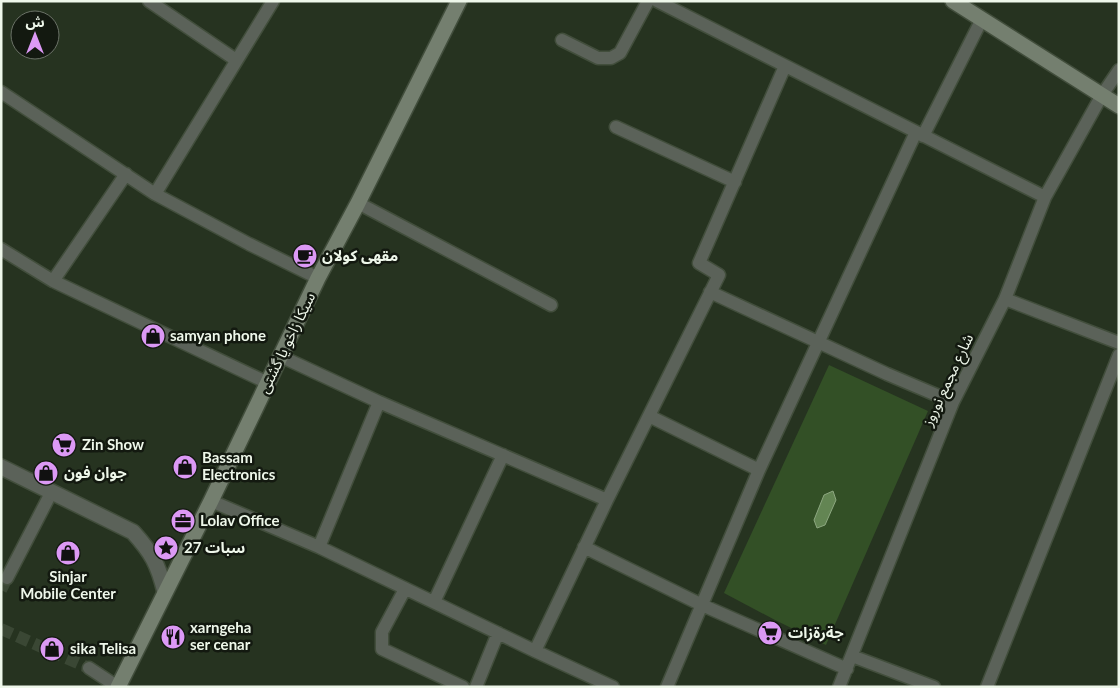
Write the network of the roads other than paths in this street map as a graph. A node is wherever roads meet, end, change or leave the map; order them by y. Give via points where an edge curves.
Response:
1 (149, 1) edge
2 (273, 1) edge
3 (459, 1) edge
4 (648, 1) edge
5 (953, 1) edge
6 (662, 2) edge
7 (982, 19) junction
8 (562, 40) dead end
9 (236, 60) junction
10 (785, 66) junction
11 (1119, 70) edge
12 (1, 92) edge
13 (1102, 95) junction
14 (1119, 106) edge
15 (616, 127) dead end
16 (919, 134) junction
17 (126, 174) junction
18 (735, 182) junction
19 (156, 194) junction
20 (1044, 198) junction
21 (358, 204) junction
22 (1, 249) edge
23 (318, 278) junction
24 (53, 281) junction
25 (710, 292) junction
26 (1005, 299) junction
27 (551, 305) dead end
28 (817, 342) junction
29 (1119, 343) edge
30 (1119, 355) edge
31 (280, 356) junction
32 (268, 383) junction
33 (379, 402) junction
34 (953, 402) junction
35 (649, 416) junction
36 (503, 455) junction
37 (1, 467) edge
38 (759, 470) junction
39 (51, 493) junction
40 (607, 500) junction
41 (211, 501) junction
42 (319, 547) junction
43 (584, 547) junction
44 (8, 578) tunnel mouth
45 (405, 589) junction
46 (165, 592) junction
47 (434, 602) junction
48 (702, 605) junction
49 (498, 633) junction
50 (535, 651) junction
51 (852, 656) junction
52 (89, 668) tunnel mouth
53 (847, 669) junction
54 (118, 687) edge
55 (463, 687) edge
56 (476, 687) edge
57 (613, 687) edge
58 (667, 687) edge
59 (839, 687) edge
60 (934, 687) edge
61 (986, 687) edge

1 - 9 street
2 - 9 street
3 - 21 main road, سیکا زاخو یا گشتى
4 - 8 street via 620,53 611,58 598,58
5 - 7 main road
6 - 10 street
7 - 13 main road
7 - 16 street
9 - 19 street
10 - 16 street
10 - 18 street
11 - 13 street, شارع مجمع نوروز
12 - 17 street
13 - 14 main road
13 - 20 street, شارع مجمع نوروز
15 - 18 street
16 - 20 street
16 - 28 street
17 - 19 street
17 - 24 street
18 - 25 street via 698,263 719,274
19 - 23 street
20 - 26 street, شارع مجمع نوروز
21 - 23 main road, سیکا زاخو یا گشتى
21 - 27 street
22 - 24 street
23 - 31 main road, سیکا زاخو یا گشتى
24 - 32 street
25 - 28 street
25 - 35 street
26 - 29 street
26 - 34 street, شارع مجمع نوروز
28 - 34 street
28 - 38 street
30 - 61 street
31 - 32 main road, سیکا زاخو یا گشتى
31 - 33 street
32 - 41 main road, سیکا زاخو یا گشتى
33 - 36 street
33 - 42 street
34 - 51 street, شارع مجمع نوروز
35 - 38 street
35 - 40 street
36 - 40 street
36 - 47 street
37 - 39 street
38 - 48 street
39 - 44 street
39 - 46 street via 133,532 159,569
40 - 43 street
41 - 42 street
41 - 46 main road, سیکا زاخو یا گشتى
42 - 45 street
43 - 48 street
43 - 50 street
45 - 47 street
45 - 55 street via 382,632 382,649
46 - 54 main road, سیکا زاخو یا گشتى
47 - 49 street
48 - 53 street
48 - 58 street
49 - 50 street
49 - 56 street
50 - 57 street
51 - 53 street, شارع مجمع نوروز
51 - 60 street
52 - 54 street
53 - 59 street, شارع مجمع نوروز

